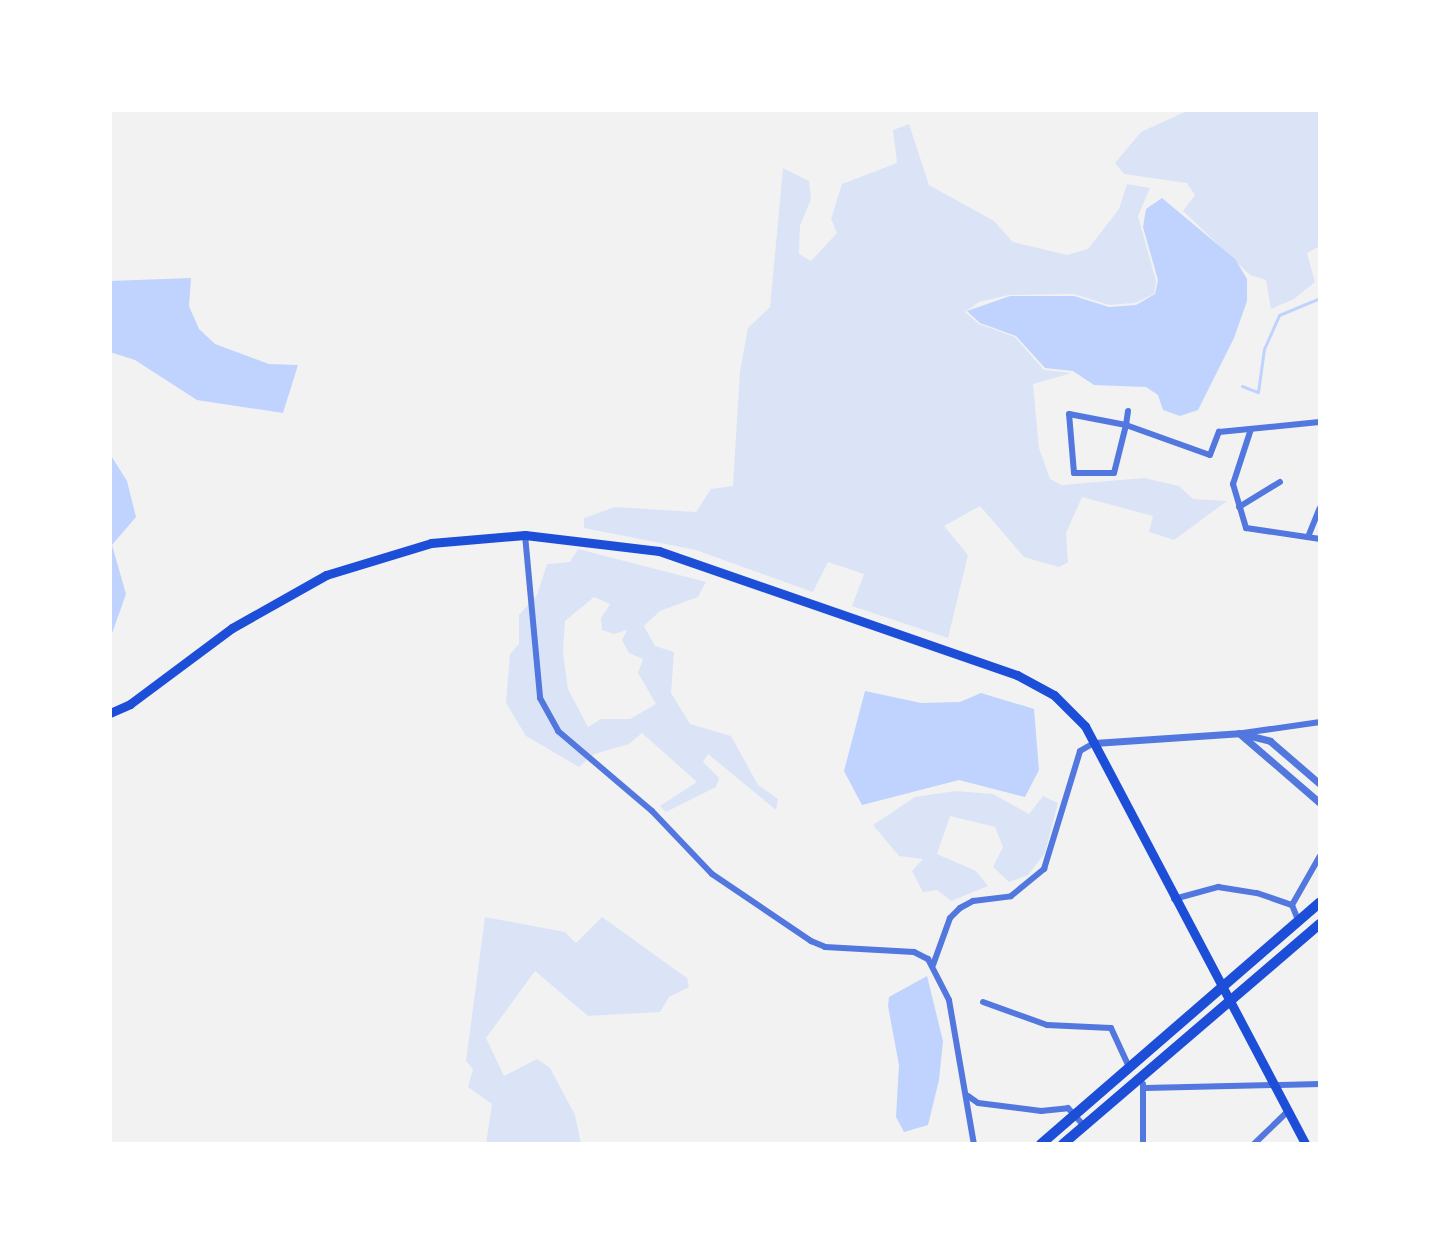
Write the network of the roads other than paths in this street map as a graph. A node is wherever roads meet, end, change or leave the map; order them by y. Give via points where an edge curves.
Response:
1 (1128, 411) dead end
2 (1320, 422) edge
3 (1126, 425) junction
4 (1251, 429) junction
5 (1280, 482) dead end
6 (1239, 507) junction
7 (1320, 508) edge
8 (525, 535) junction
9 (1308, 537) junction
10 (1320, 539) edge
11 (110, 713) edge
12 (1320, 722) edge
13 (1239, 733) junction
14 (1094, 743) junction
15 (1320, 784) edge
16 (1320, 803) edge
17 (1320, 856) edge
18 (1174, 899) junction
19 (1320, 902) edge
20 (1292, 905) junction
21 (1298, 920) junction
22 (1320, 924) edge
23 (933, 965) junction
24 (1221, 988) junction
25 (983, 1002) dead end
26 (1228, 1003) junction
27 (1129, 1067) junction
28 (1142, 1083) junction
29 (1320, 1084) edge
30 (1274, 1088) junction
31 (968, 1096) junction
32 (1287, 1112) junction
33 (1074, 1115) junction
34 (1084, 1126) junction
35 (974, 1144) edge
36 (1041, 1144) edge
37 (1063, 1144) edge
38 (1143, 1144) edge
39 (1254, 1144) edge
40 (1305, 1144) edge

1 - 3 street
2 - 4 street
3 - 3 street via 1069,414 1074,473 1114,473
3 - 4 street via 1210,455 1219,432
4 - 6 street via 1233,484
5 - 6 street
6 - 9 street via 1246,528
7 - 9 street
8 - 11 main road via 431,543 326,575 232,628 130,704
8 - 14 main road via 659,551 1017,675 1068,707
8 - 23 street via 540,698 558,731 652,811 712,874 811,941 825,947 914,952
9 - 10 street
12 - 13 street
13 - 14 street
13 - 15 street via 1270,741
13 - 16 street
14 - 18 main road
14 - 23 street via 1080,751 1044,869 1011,896 960,908 950,918
17 - 20 street
18 - 20 street via 1218,887 1278,897
18 - 24 main road
19 - 21 highway
20 - 21 street
21 - 24 highway
22 - 26 highway
23 - 31 street via 949,1000
24 - 26 main road
24 - 27 highway
25 - 27 street via 1047,1025 1111,1028
26 - 28 highway
26 - 30 main road
27 - 33 highway
28 - 30 street
28 - 34 highway
28 - 38 street
29 - 30 street
30 - 32 main road
31 - 33 street via 978,1103 1029,1110 1068,1108
31 - 35 street
32 - 39 street
32 - 40 main road
33 - 34 street
33 - 36 highway
34 - 37 highway

